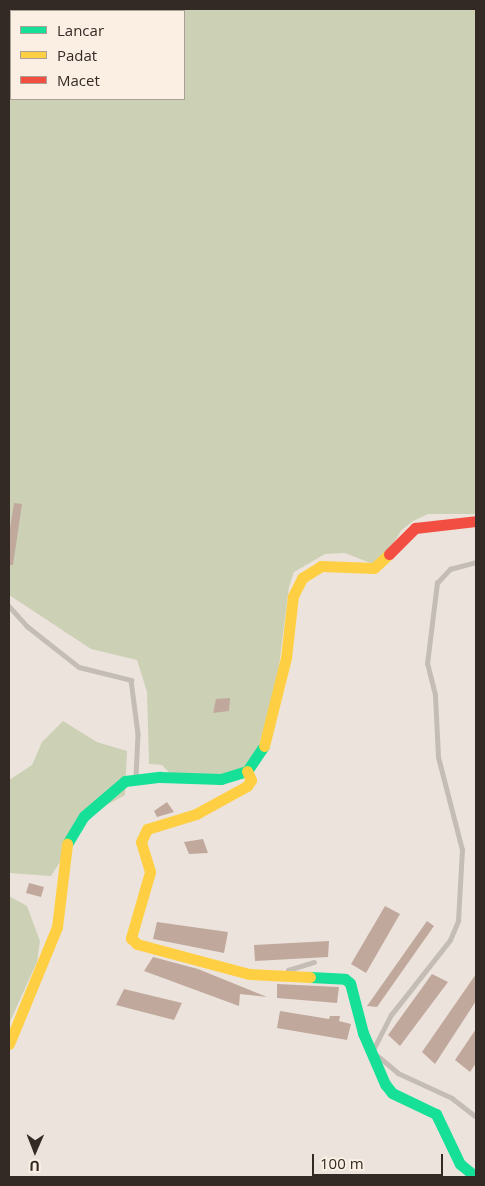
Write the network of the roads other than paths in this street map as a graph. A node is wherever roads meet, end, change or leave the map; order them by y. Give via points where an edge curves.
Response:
1 (476, 521) edge
2 (476, 562) edge
3 (9, 606) edge
4 (247, 770) junction
5 (136, 779) junction
6 (314, 962) dead end
7 (249, 974) junction
8 (9, 1044) edge
9 (373, 1051) junction
10 (476, 1116) edge
11 (476, 1176) edge

1 - 4 main road via 416,528 378,566 321,566 298,581 292,596 286,658 268,737 260,756
2 - 9 lane via 450,569 437,583 427,664 435,695 438,757 462,850 458,921 450,940 391,1015
3 - 5 lane via 27,626 79,667 131,680 138,734
4 - 5 main road via 221,779
4 - 7 main road via 252,780 247,786 196,814 147,829 142,842 150,872 130,934 137,944
5 - 8 main road via 115,787 66,843 57,927
6 - 7 lane
7 - 9 main road via 346,979 350,983 363,1033
9 - 10 lane via 398,1073 452,1098
9 - 11 main road via 384,1084 392,1093 436,1114 460,1164

